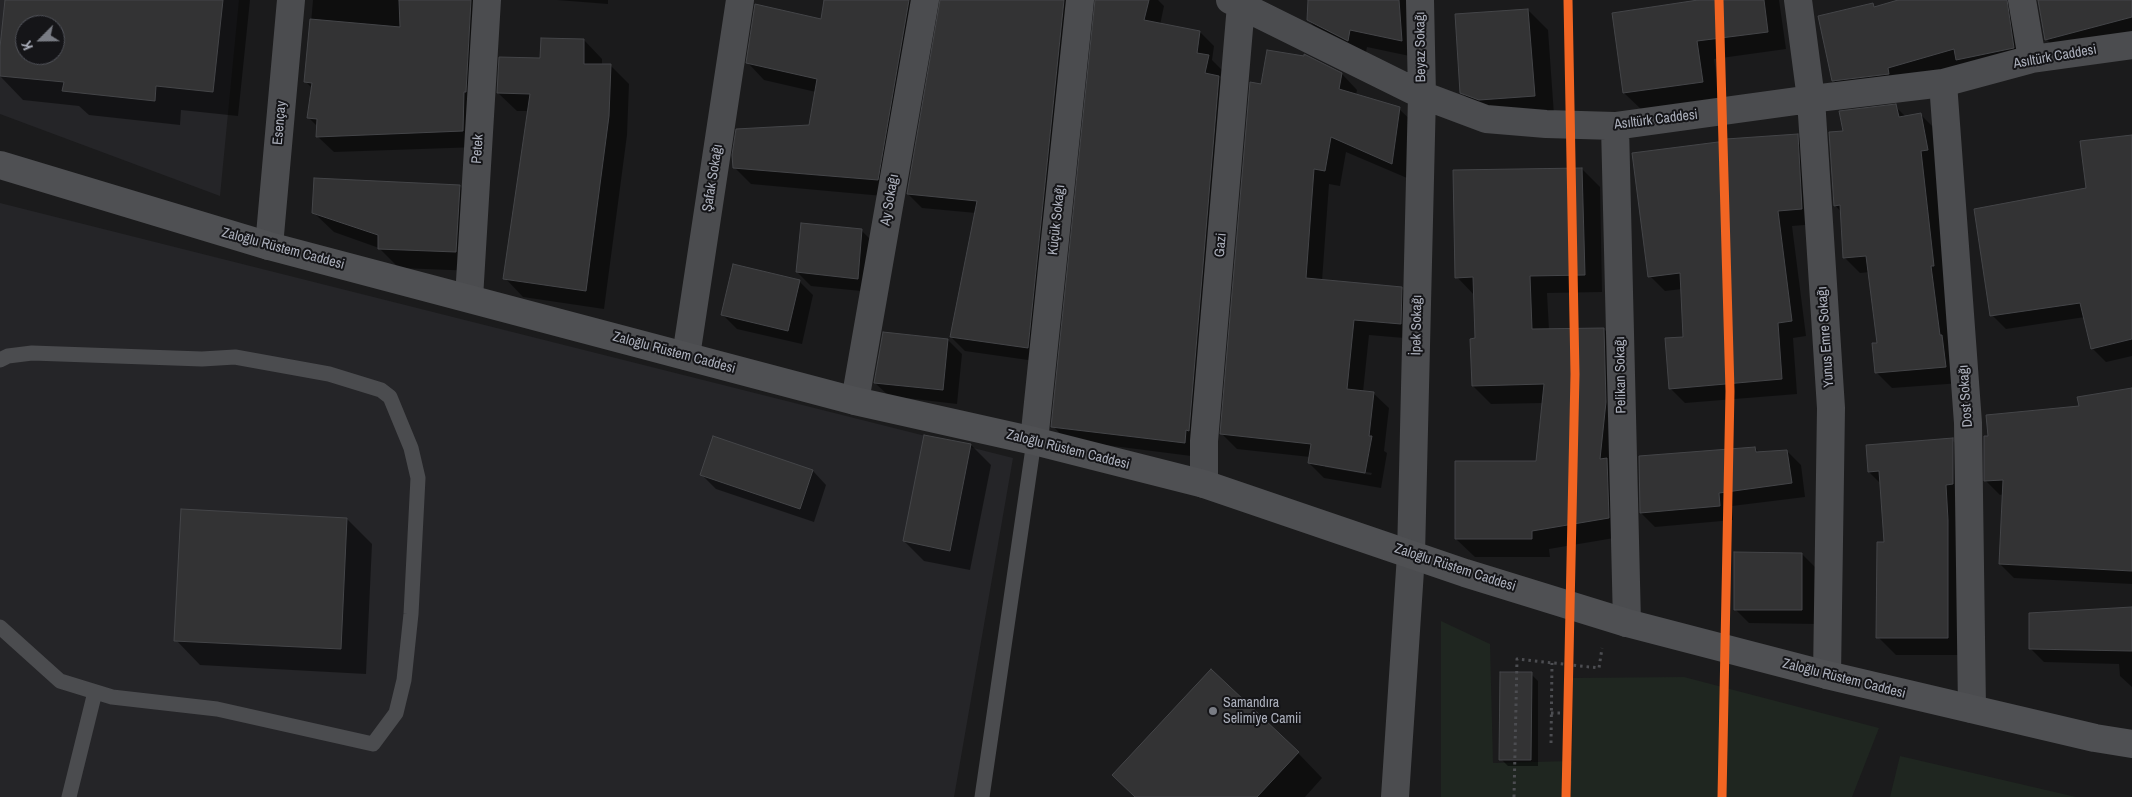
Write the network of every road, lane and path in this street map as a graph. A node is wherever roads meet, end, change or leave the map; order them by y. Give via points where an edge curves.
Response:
1 (291, 0) edge
2 (488, 0) edge
3 (740, 0) edge
4 (924, 0) edge
5 (1080, 0) edge
6 (1420, 0) edge
7 (1798, 0) edge
8 (2022, 0) edge
9 (1236, 2) edge
10 (2132, 45) edge
11 (2032, 59) junction
12 (1943, 83) junction
13 (1422, 95) junction
14 (1811, 99) junction
15 (1615, 126) junction
16 (0, 165) edge
17 (269, 246) junction
18 (469, 298) junction
19 (686, 356) junction
20 (0, 360) edge
21 (855, 401) junction
22 (1034, 441) junction
23 (1204, 484) junction
24 (1411, 555) junction
25 (1627, 623) junction
26 (0, 627) edge
27 (1552, 662) junction
28 (1590, 667) dead end
29 (1827, 675) junction
30 (95, 692) junction
31 (1972, 709) junction
32 (1551, 713) junction
33 (1551, 743) dead end
34 (2132, 744) edge
35 (69, 797) edge
36 (982, 797) edge
37 (1395, 797) edge
38 (1514, 797) edge
39 (1564, 797) edge

1 - 17 street, Esençay
2 - 18 street, Petek
3 - 19 street, Şafak Sokağı
4 - 21 street, Ay Sokağı
5 - 22 street, Küçük Sokağı
6 - 13 street, Beyaz Sokağı
7 - 14 street, Yunus Emre Sokağı
8 - 11 street
9 - 13 street, Asıltürk Caddesi
9 - 23 street, Gazi via 1204,441
10 - 11 street, Asıltürk Caddesi
11 - 12 street, Asıltürk Caddesi
12 - 14 street, Asıltürk Caddesi
12 - 31 street, Dost Sokağı via 1968,423
13 - 15 street, Asıltürk Caddesi via 1486,119
13 - 24 street, İpek Sokağı
14 - 15 street, Asıltürk Caddesi
14 - 29 street, Yunus Emre Sokağı via 1831,408
15 - 25 street, Pelikan Sokağı
16 - 17 street, Zaloğlu Rüstem Caddesi
17 - 18 street, Zaloğlu Rüstem Caddesi
18 - 19 street, Zaloğlu Rüstem Caddesi
19 - 21 street, Zaloğlu Rüstem Caddesi
20 - 30 lane via 32,353 202,360 235,357 329,374 381,390 390,397 411,448 418,478 404,680 396,713 373,744 217,708 112,697
21 - 22 street, Zaloğlu Rüstem Caddesi
22 - 23 street, Zaloğlu Rüstem Caddesi
22 - 36 lane
23 - 24 street, Zaloğlu Rüstem Caddesi
24 - 25 street, Zaloğlu Rüstem Caddesi
24 - 37 street, İpek Sokağı
25 - 29 street, Zaloğlu Rüstem Caddesi
26 - 30 lane via 60,681
27 - 28 path
27 - 32 path
27 - 38 path via 1517,659
29 - 31 street, Zaloğlu Rüstem Caddesi
30 - 35 lane
31 - 34 street, Zaloğlu Rüstem Caddesi
32 - 33 path
32 - 39 path via 1566,713

